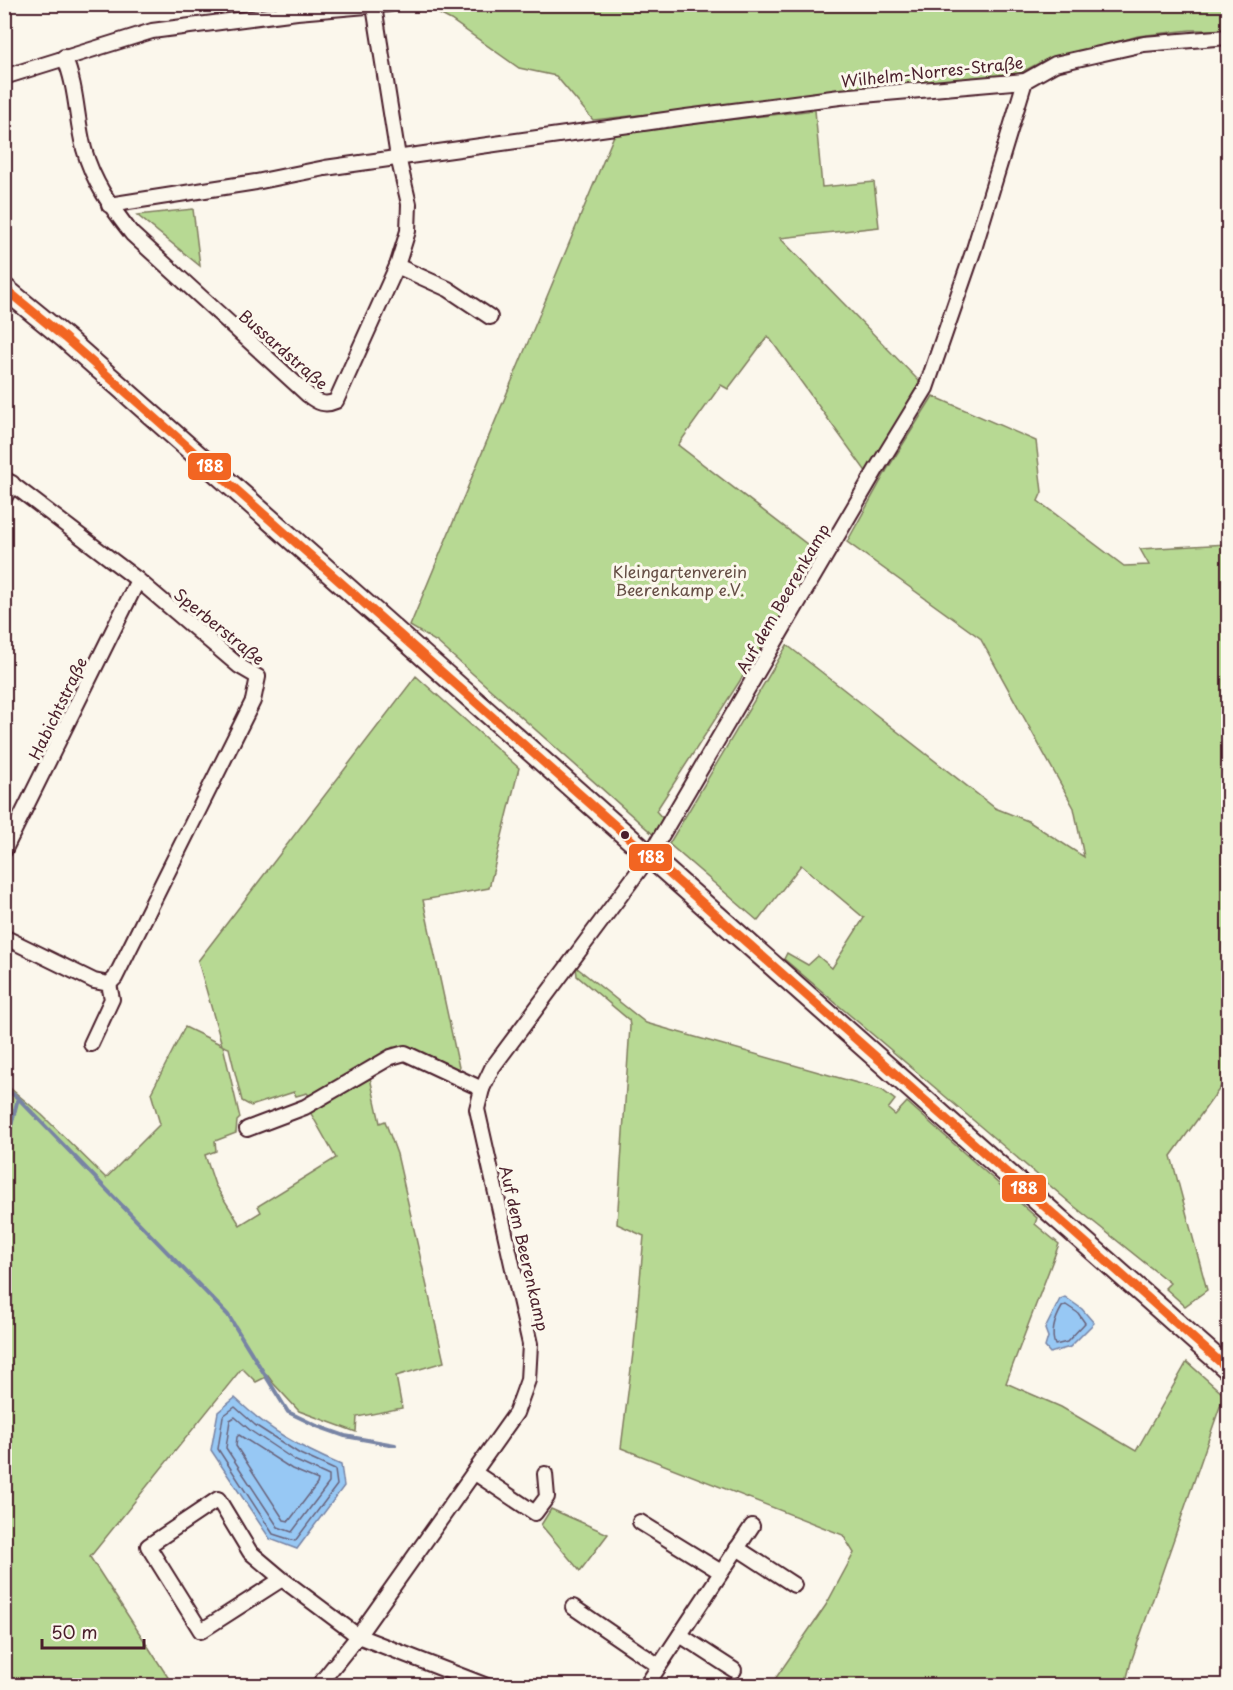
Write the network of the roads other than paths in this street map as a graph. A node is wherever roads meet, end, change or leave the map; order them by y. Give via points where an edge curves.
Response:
1 (390, 4) edge
2 (333, 6) edge
3 (374, 6) junction
4 (1228, 37) edge
5 (64, 57) junction
6 (4, 77) edge
7 (1025, 81) junction
8 (398, 157) junction
9 (109, 205) junction
10 (397, 266) junction
11 (4, 288) edge
12 (490, 317) dead end
13 (8, 481) edge
14 (4, 500) edge
15 (138, 580) junction
16 (4, 851) edge
17 (649, 857) junction
18 (4, 937) edge
19 (109, 984) junction
20 (91, 1044) dead end
21 (482, 1089) junction
22 (247, 1129) dead end
23 (1228, 1369) edge
24 (475, 1473) junction
25 (545, 1474) dead end
26 (640, 1522) dead end
27 (752, 1526) dead end
28 (737, 1548) junction
29 (721, 1572) junction
30 (282, 1579) junction
31 (794, 1585) dead end
32 (573, 1607) dead end
33 (680, 1635) junction
34 (358, 1636) junction
35 (659, 1666) junction
36 (734, 1670) dead end
37 (648, 1685) edge
38 (318, 1686) edge
39 (488, 1686) edge

1 - 3 street
2 - 3 street
2 - 5 street via 152,31
3 - 8 street, Bussardstraße
4 - 7 street, Wilhelm-Norres-Straße via 1144,44 1055,63
5 - 6 street
5 - 9 street, Bussardstraße via 71,71 91,172
7 - 8 street, Wilhelm-Norres-Straße via 840,97
7 - 17 street, Auf dem Beerenkamp via 974,249 926,388
8 - 9 street
8 - 10 street, Bussardstraße via 408,204 408,231
9 - 10 street, Bussardstraße via 132,234 317,402 328,404 336,400
10 - 12 street via 448,290
11 - 17 main road
13 - 14 street
13 - 15 street, Sperberstraße
15 - 16 street, Habichtstraße
15 - 19 street, Sperberstraße via 239,666 258,677 253,701
17 - 21 street, Auf dem Beerenkamp via 492,1068
17 - 23 main road
18 - 19 street via 94,981
19 - 20 street, Sperberstraße via 112,999
21 - 22 street via 405,1053 305,1107
21 - 24 street, Auf dem Beerenkamp via 477,1109 530,1344 528,1380 516,1413
24 - 25 street via 535,1513 547,1497
24 - 34 street, Auf dem Beerenkamp
26 - 29 street
27 - 28 street
28 - 29 street
28 - 31 street
29 - 33 street
30 - 30 street via 250,1552 218,1499 148,1546 201,1631
30 - 34 street
32 - 35 street
33 - 35 street
33 - 36 street
34 - 38 street, Auf dem Beerenkamp
34 - 39 street
35 - 37 street

